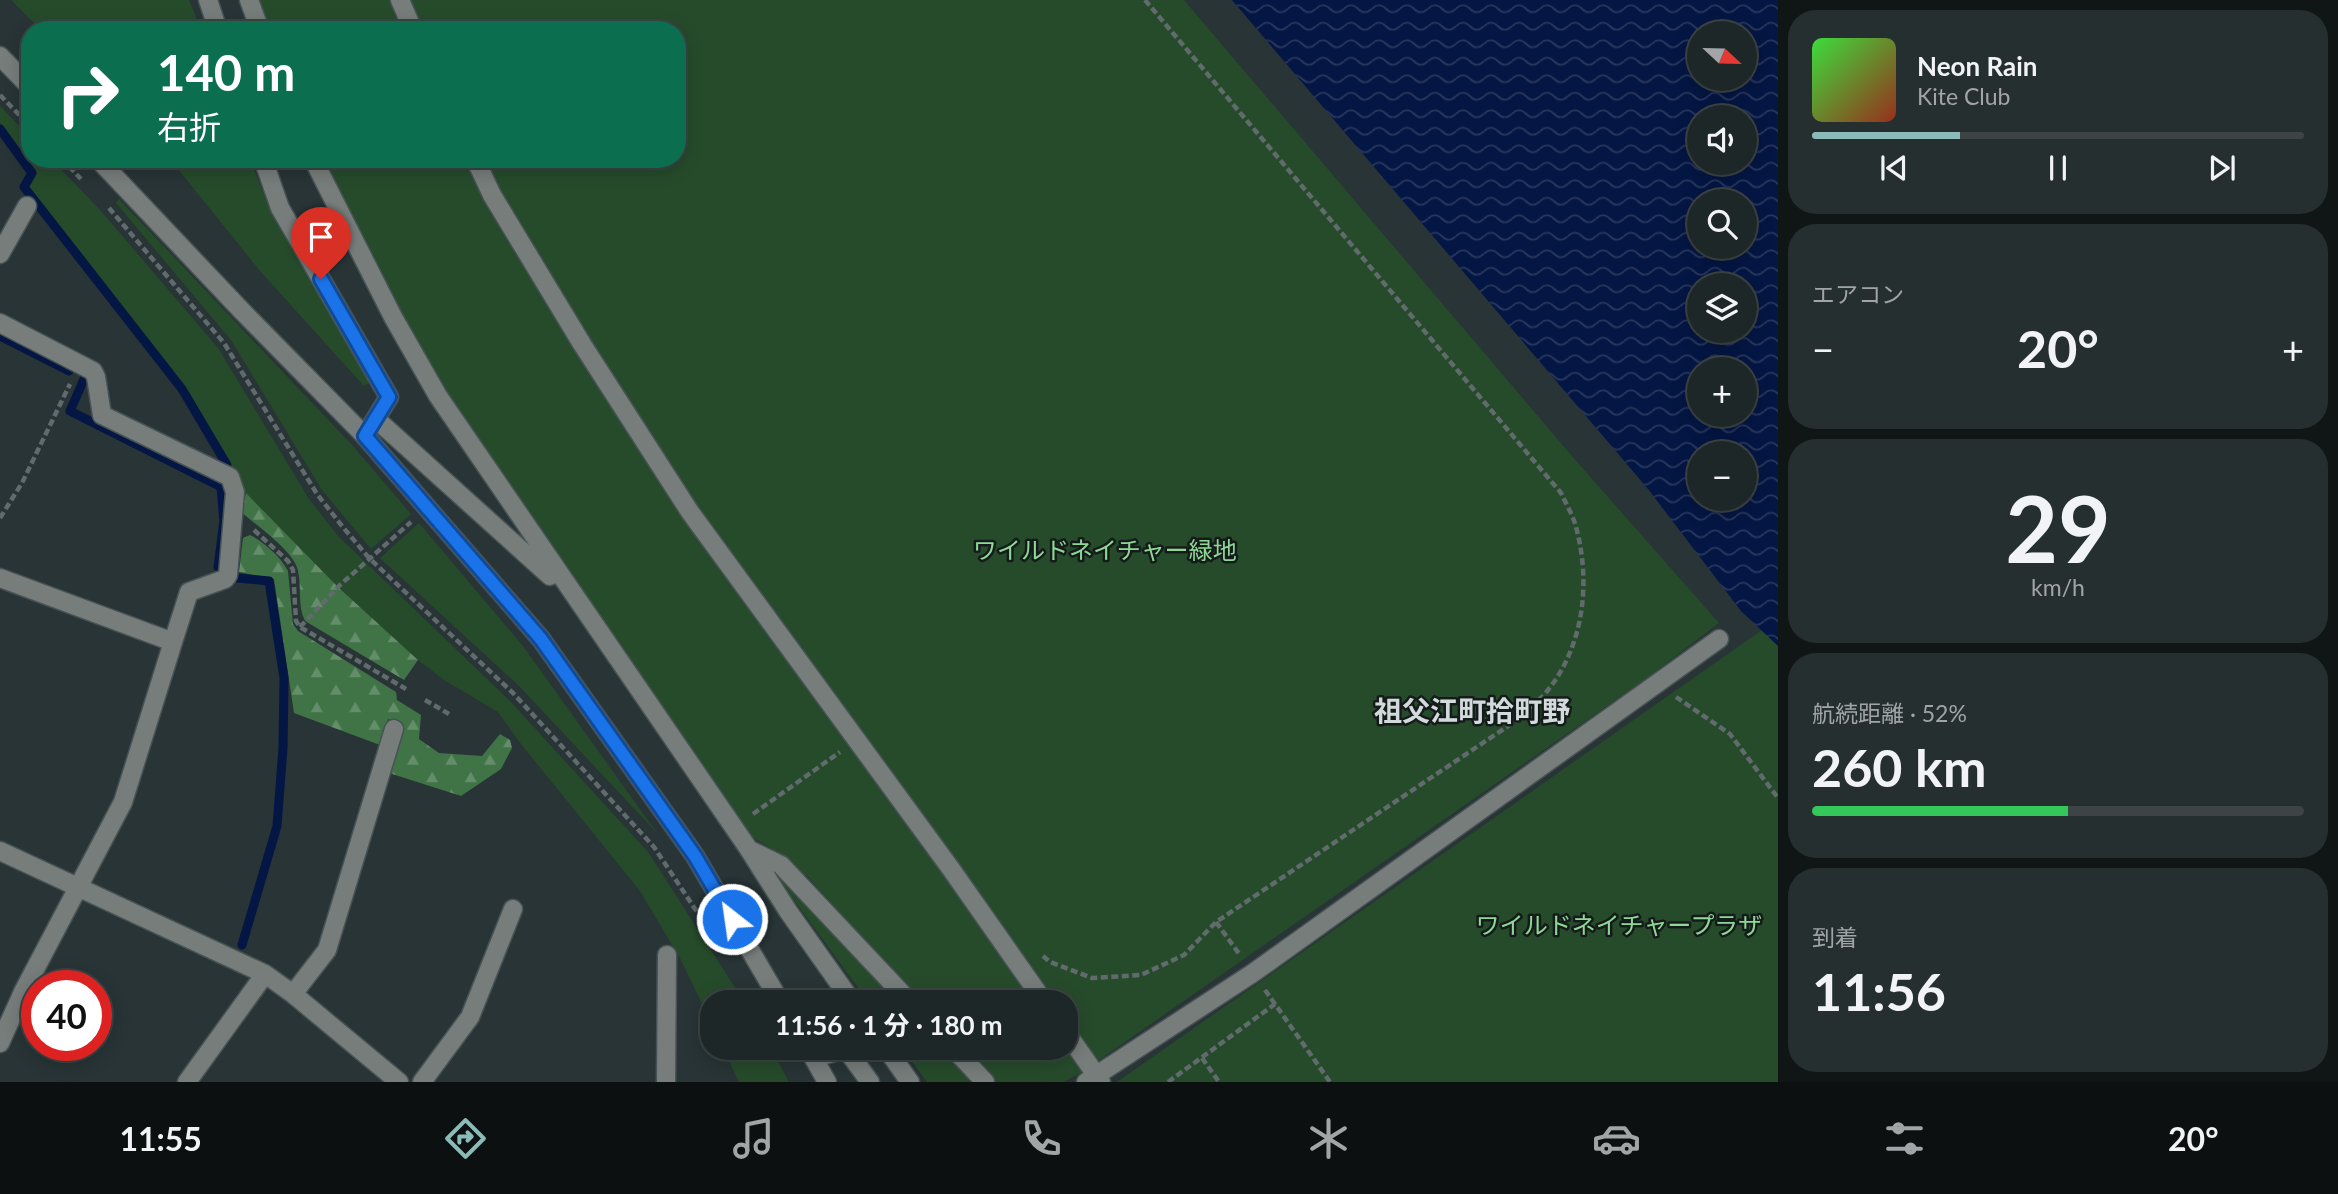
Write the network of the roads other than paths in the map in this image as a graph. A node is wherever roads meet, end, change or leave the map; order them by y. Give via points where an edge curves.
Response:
1 (208, 0) edge
2 (249, 0) edge
3 (400, 0) edge
4 (215, 21) edge
5 (257, 21) edge
6 (409, 21) edge
7 (0, 56) edge
8 (21, 78) edge
9 (107, 168) edge
10 (266, 168) edge
11 (318, 168) edge
12 (479, 168) edge
13 (27, 206) dead end
14 (0, 254) edge
15 (0, 323) edge
16 (376, 419) junction
17 (365, 436) junction
18 (0, 578) edge
19 (573, 596) junction
20 (1719, 639) dead end
21 (173, 642) junction
22 (394, 729) dead end
23 (748, 848) junction
24 (0, 850) edge
25 (77, 887) junction
26 (513, 909) dead end
27 (667, 955) dead end
28 (265, 975) junction
29 (774, 990) edge
30 (844, 990) edge
31 (899, 990) edge
32 (1036, 990) edge
33 (293, 994) junction
34 (0, 1043) edge
35 (1078, 1052) edge
36 (815, 1060) edge
37 (854, 1060) edge
38 (894, 1060) edge
39 (964, 1060) edge
40 (1094, 1079) edge
41 (187, 1082) edge
42 (399, 1082) edge
43 (422, 1082) edge
44 (666, 1082) edge
45 (827, 1082) edge
46 (870, 1082) edge
47 (910, 1082) edge
48 (985, 1082) edge

1 - 4 street
2 - 5 street
3 - 6 street
7 - 8 street
9 - 17 street
10 - 16 street via 280,208 389,397
11 - 19 street via 438,396
12 - 32 street via 582,344 690,512
13 - 14 street
15 - 21 street via 93,371 102,415 230,478 235,492 228,575 189,592
16 - 17 street
16 - 19 street
17 - 29 street via 541,639 695,856
18 - 21 street
19 - 23 street
20 - 40 street via 1253,973
21 - 25 street via 123,802
22 - 33 street via 327,950
23 - 30 street
23 - 31 street via 781,865
24 - 25 street
25 - 28 street
25 - 34 street
26 - 43 street via 470,1017
27 - 44 street
28 - 33 street
28 - 41 street
33 - 42 street
35 - 40 street
36 - 45 street
37 - 46 street
38 - 47 street
39 - 48 street

